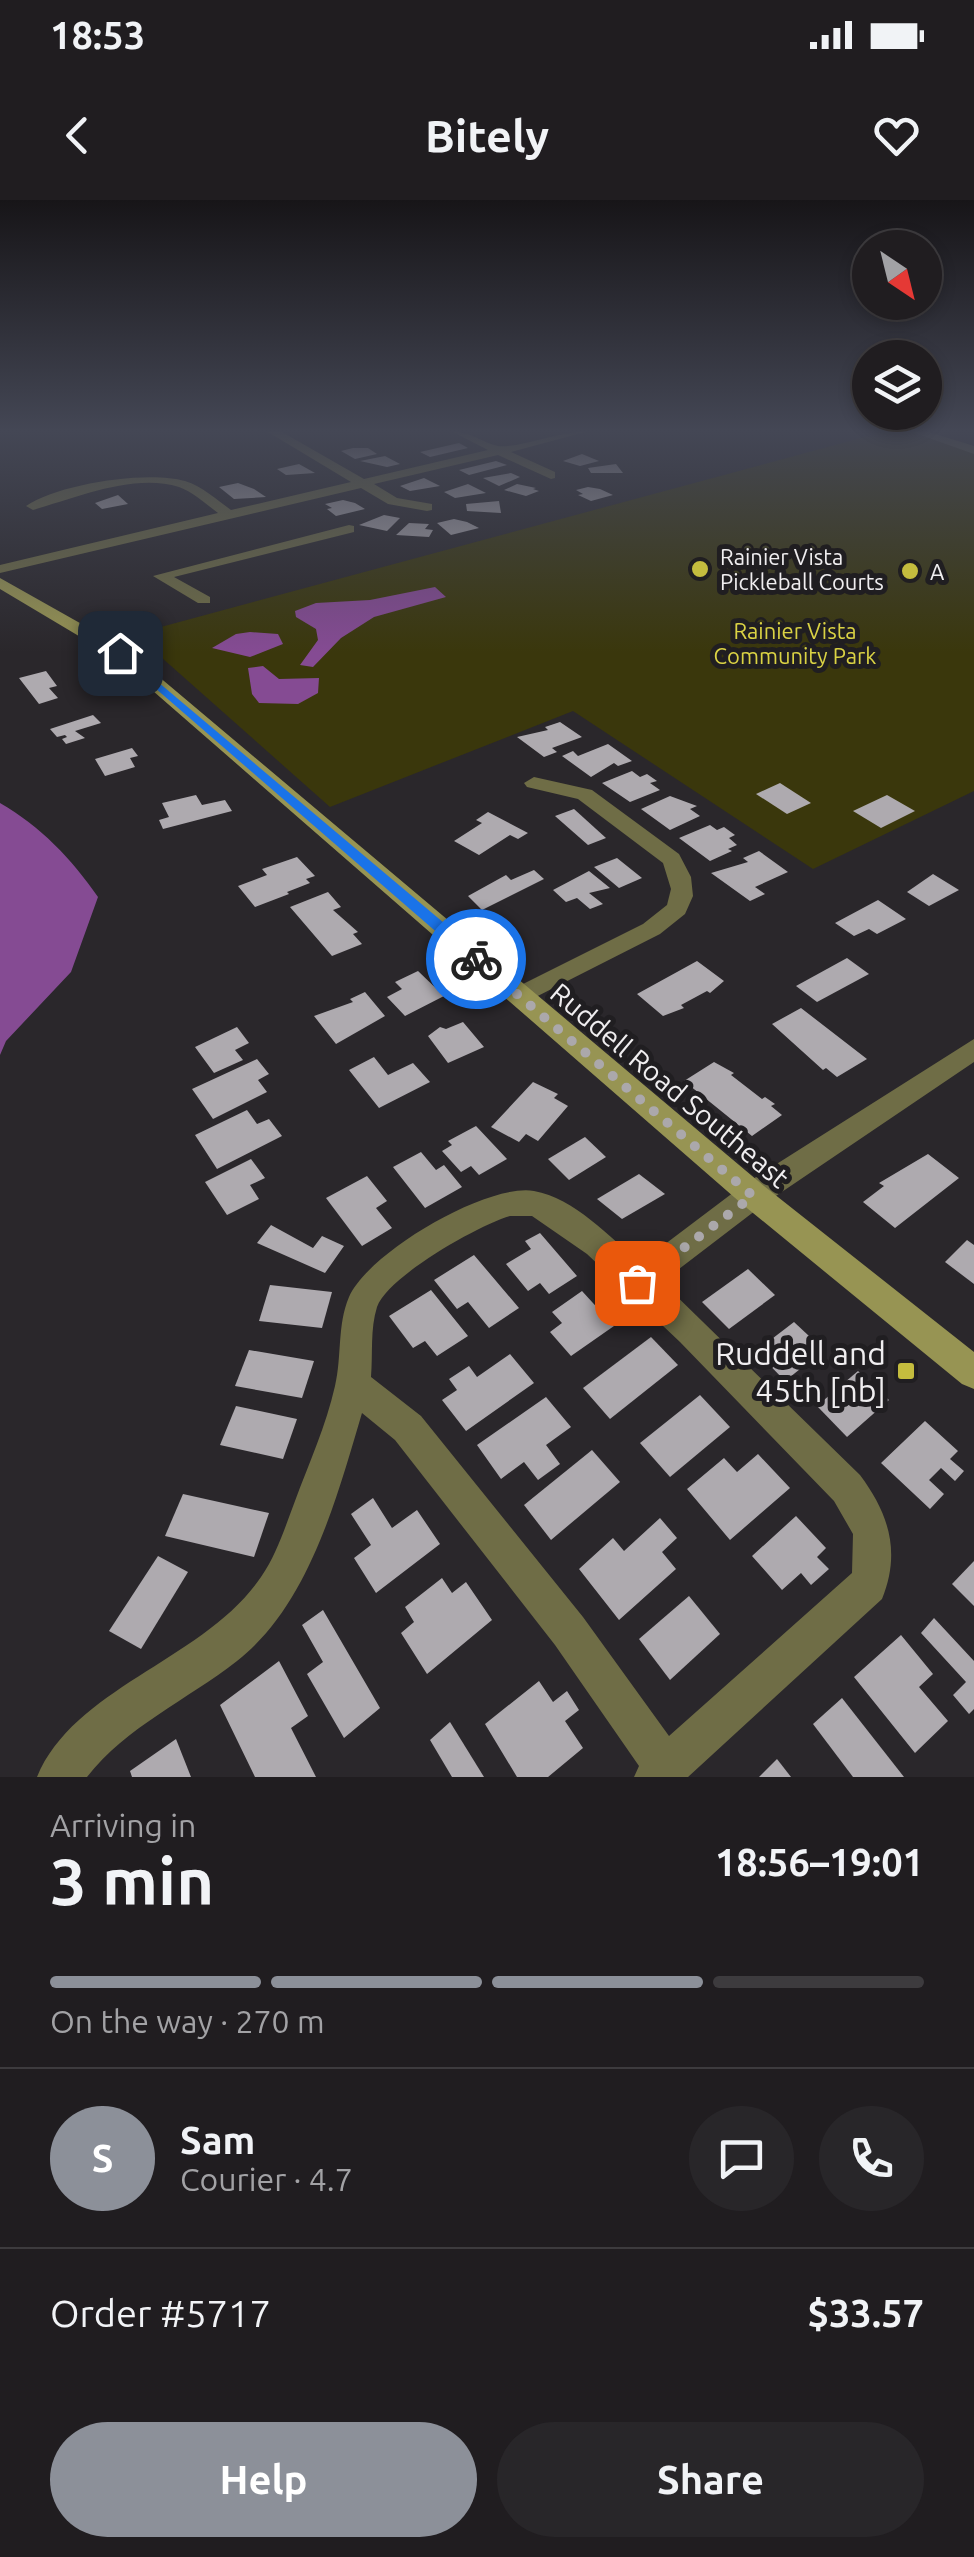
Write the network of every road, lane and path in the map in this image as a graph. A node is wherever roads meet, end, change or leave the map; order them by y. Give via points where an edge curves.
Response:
1 (215, 506) edge
2 (272, 506) edge
3 (417, 506) edge
4 (427, 507) dead end
5 (230, 516) junction
6 (187, 526) junction
7 (349, 528) dead end
8 (217, 547) junction
9 (0, 569) edge
10 (0, 583) edge
11 (204, 600) dead end
12 (534, 783) dead end
13 (520, 996) junction
14 (974, 1049) edge
15 (753, 1196) junction
16 (637, 1283) junction
17 (974, 1373) edge
18 (353, 1384) junction
19 (661, 1772) edge
20 (58, 1777) edge

1 - 5 street
2 - 5 street
3 - 4 street
5 - 6 street
6 - 8 street
6 - 9 street
7 - 8 street
8 - 11 street via 162,576
10 - 13 main road, Ruddell Road Southeast via 120,653
12 - 13 street via 585,794 599,804 671,858 683,890 676,912
13 - 15 main road, Ruddell Road Southeast
14 - 15 street
15 - 16 street
15 - 17 main road, Ruddell Road Southeast
16 - 18 street via 560,1212 520,1202 500,1206 376,1280 358,1320
16 - 19 street via 847,1488 876,1540 868,1586
18 - 19 street via 408,1428 569,1631
18 - 20 street via 294,1553 272,1596 222,1645 100,1728

